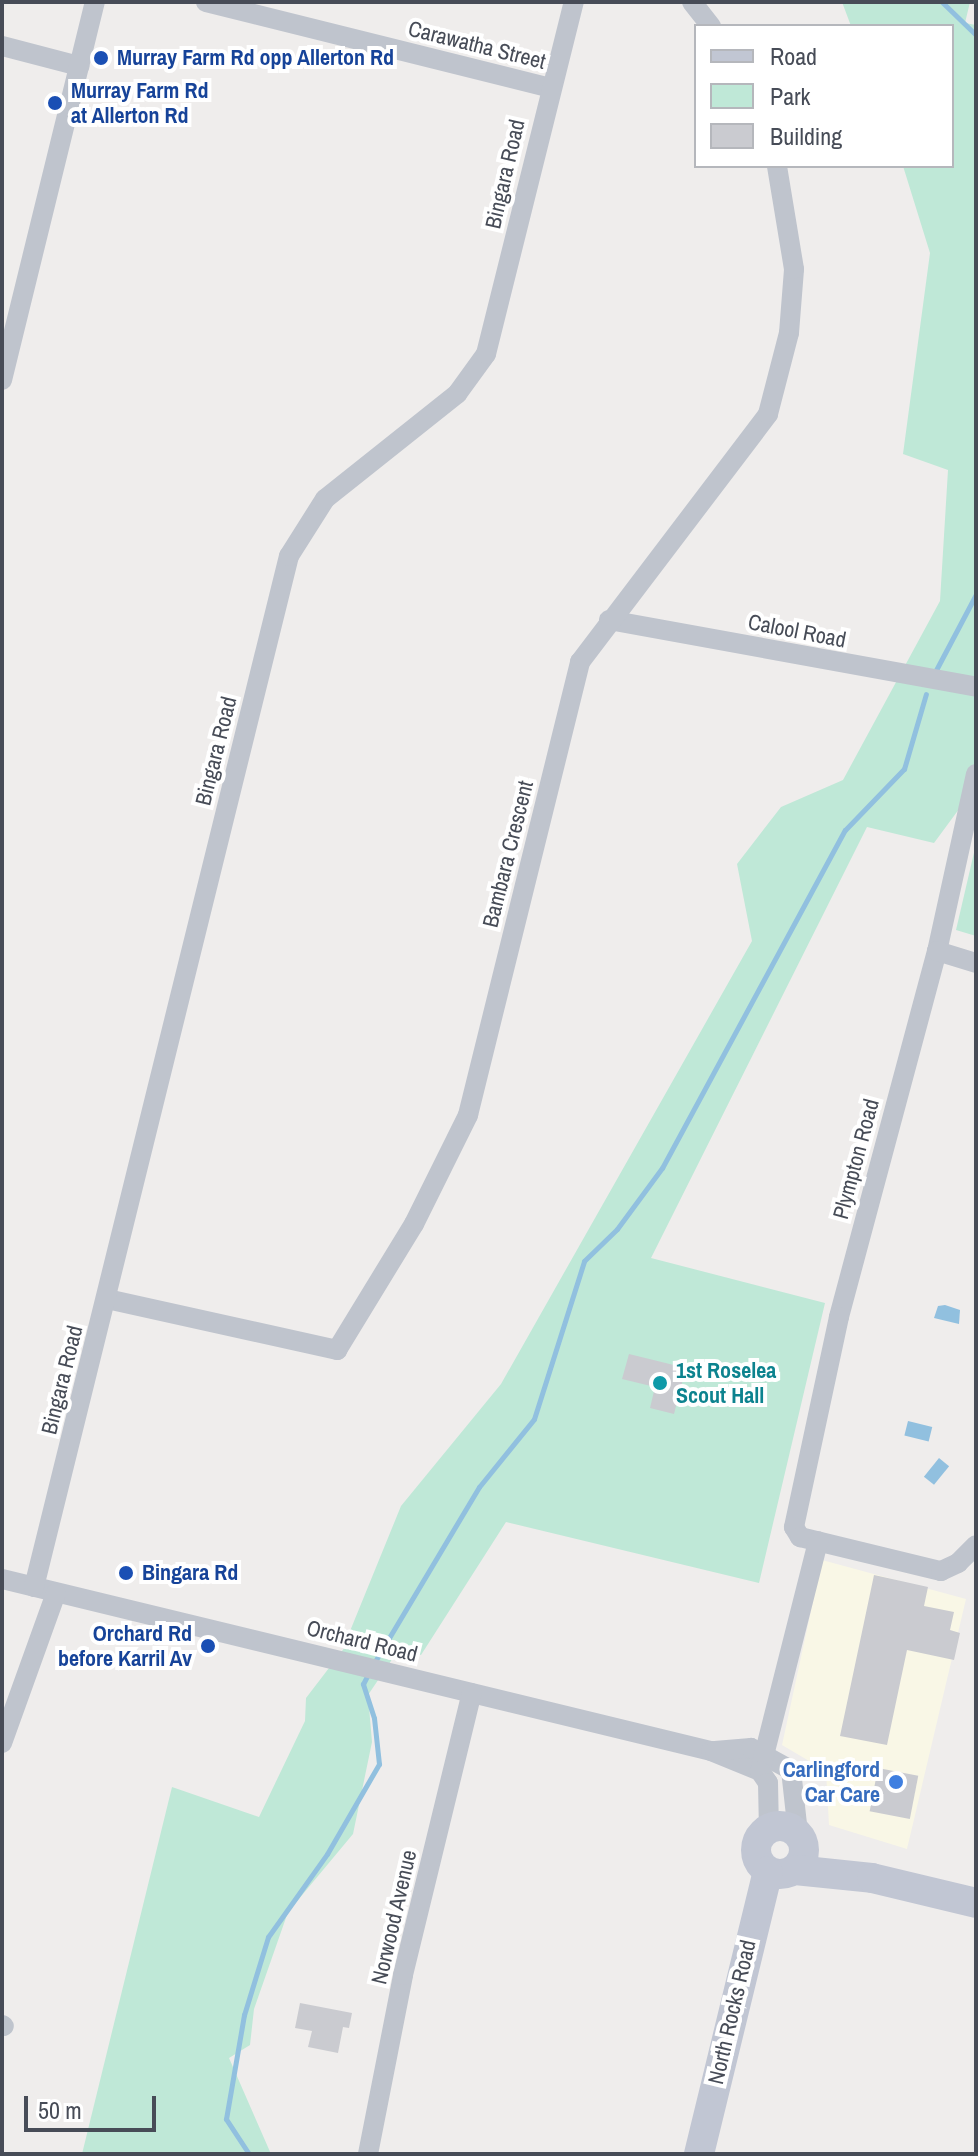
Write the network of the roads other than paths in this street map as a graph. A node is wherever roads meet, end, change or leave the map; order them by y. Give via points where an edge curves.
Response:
1 (95, 2) edge
2 (206, 2) edge
3 (574, 2) edge
4 (692, 2) edge
5 (709, 24) edge
6 (2, 46) edge
7 (79, 66) junction
8 (551, 88) junction
9 (777, 168) edge
10 (9, 322) edge
11 (2, 380) edge
12 (609, 620) junction
13 (976, 687) edge
14 (976, 774) edge
15 (937, 951) junction
16 (976, 963) edge
17 (107, 1299) junction
18 (818, 1541) junction
19 (976, 1545) edge
20 (2, 1579) edge
21 (34, 1587) junction
22 (56, 1593) junction
23 (472, 1693) junction
24 (2, 1743) edge
25 (762, 1763) junction
26 (787, 1849) junction
27 (976, 1903) edge
28 (368, 2154) edge
29 (699, 2154) edge

1 - 7 street
2 - 8 street, Carawatha Street
3 - 8 street, Bingara Road
4 - 5 street
6 - 7 street
7 - 10 street
8 - 17 street, Bingara Road via 486,354 457,394 325,499 289,556
9 - 12 street, Bambara Crescent via 794,269 789,333 768,414
10 - 11 street
12 - 13 street, Calool Road
12 - 17 street, Bambara Crescent via 580,662 468,1115 414,1224 337,1350
14 - 15 street, Plympton Road
15 - 16 street
15 - 18 street, Plympton Road via 839,1317 799,1500 794,1527 800,1537
17 - 21 street, Bingara Road
18 - 19 street via 941,1571
18 - 25 street, North Rocks Road
20 - 21 street, Orchard Road
21 - 22 street, Orchard Road
22 - 23 street, Orchard Road
22 - 24 street
23 - 25 street, Orchard Road
23 - 28 street, Norwood Avenue via 403,1975
25 - 26 street, North Rocks Road
25 - 26 street, North Rocks Road via 791,1770
26 - 27 street via 872,1878
26 - 29 street, North Rocks Road

